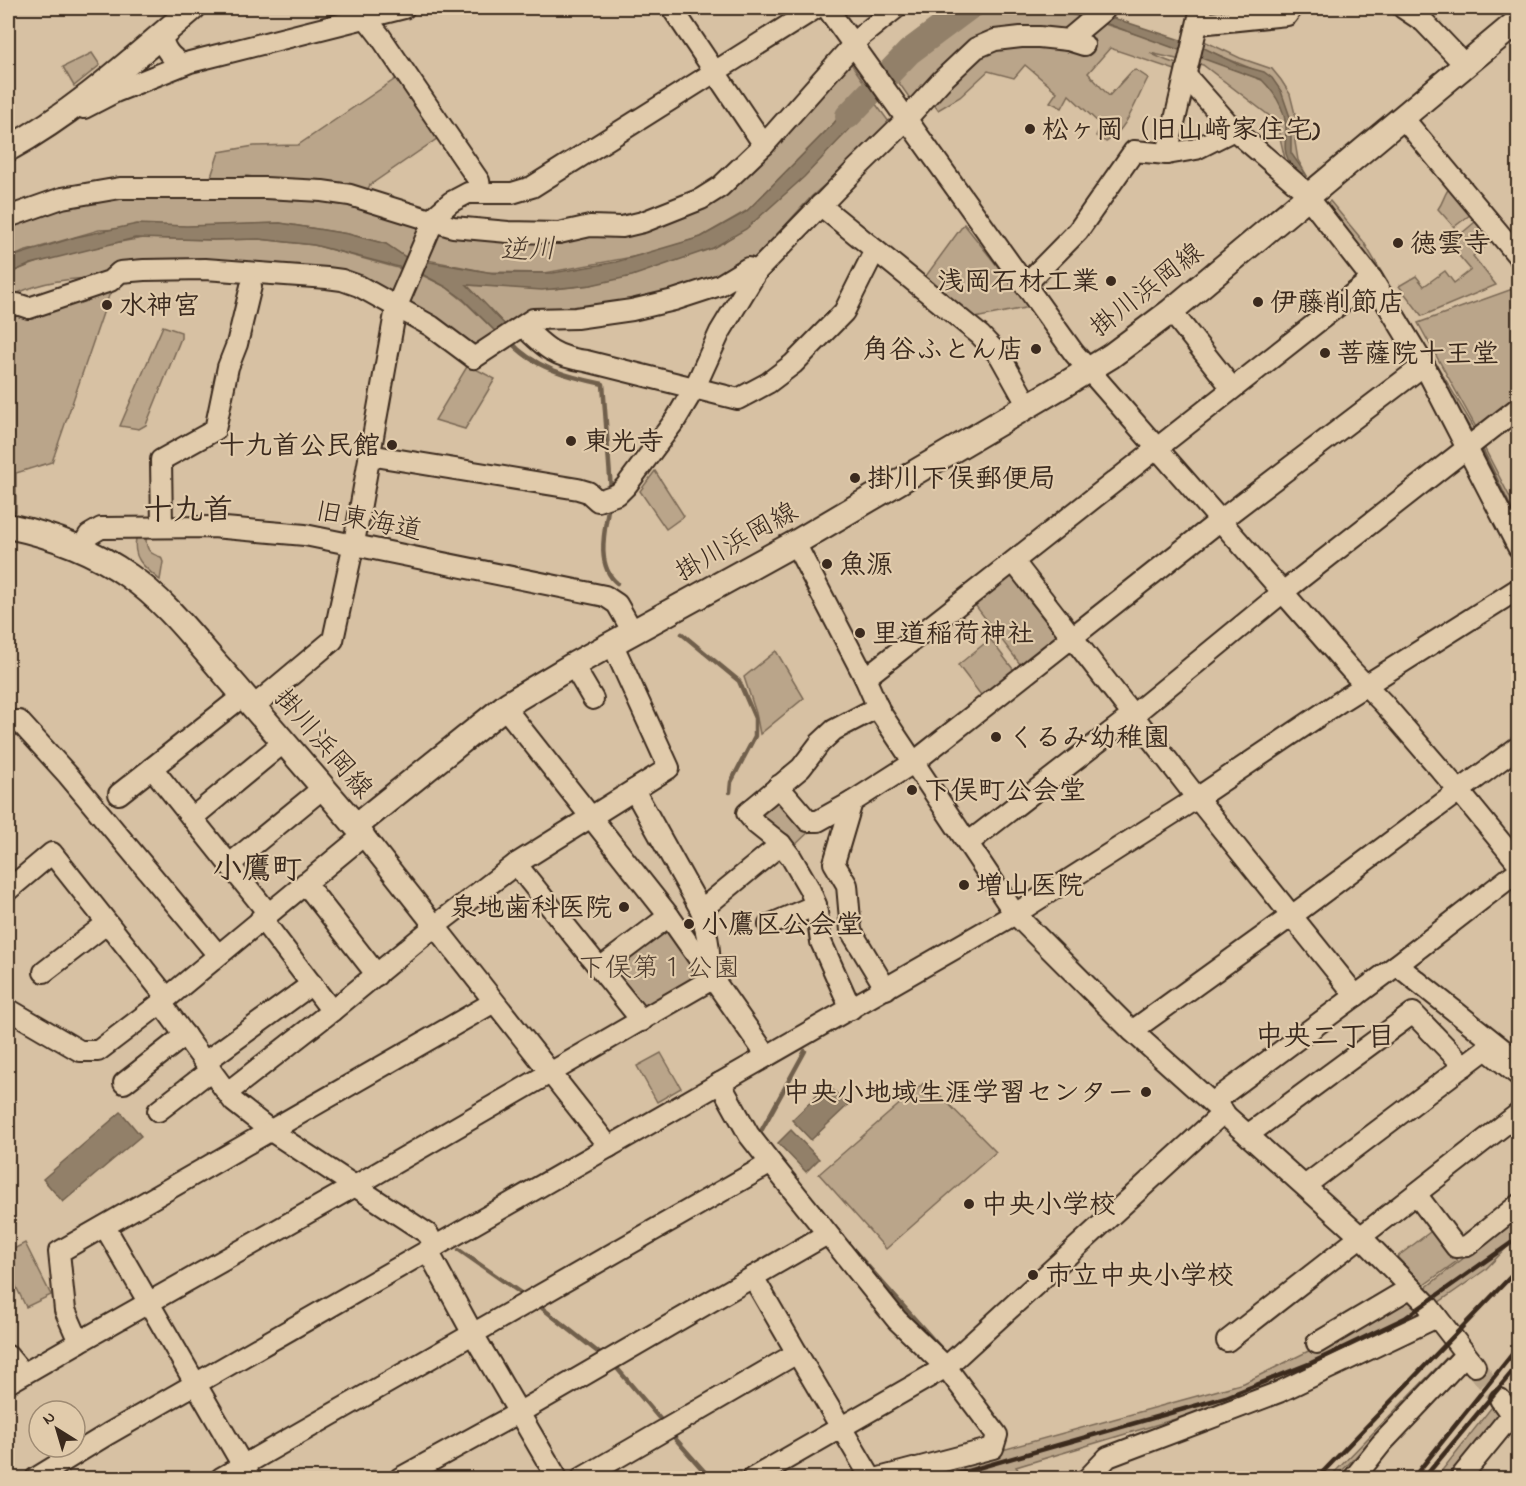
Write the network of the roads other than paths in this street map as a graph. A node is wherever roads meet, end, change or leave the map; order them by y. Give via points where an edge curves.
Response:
1 (193, 8) edge
2 (404, 8) edge
3 (672, 8) edge
4 (816, 8) edge
5 (827, 8) edge
6 (896, 8) edge
7 (1106, 8) edge
8 (1292, 8) edge
9 (1403, 8) edge
10 (361, 12) edge
11 (1518, 21) edge
12 (1199, 22) edge
13 (162, 34) junction
14 (854, 46) junction
15 (184, 64) junction
16 (1465, 65) junction
17 (1187, 71) junction
18 (714, 72) junction
19 (906, 117) junction
20 (1403, 118) junction
21 (1234, 130) junction
22 (33, 135) junction
23 (764, 145) junction
24 (8, 149) edge
25 (1167, 154) junction
26 (481, 194) junction
27 (1308, 197) junction
28 (820, 205) junction
29 (8, 217) edge
30 (432, 224) junction
31 (1515, 245) edge
32 (875, 250) junction
33 (757, 271) junction
34 (1372, 279) junction
35 (1025, 285) junction
36 (251, 286) dead end
37 (397, 306) junction
38 (8, 307) edge
39 (1171, 311) junction
40 (512, 333) junction
41 (1424, 365) junction
42 (1088, 370) junction
43 (695, 387) junction
44 (1232, 387) junction
45 (1028, 406) junction
46 (1518, 408) edge
47 (1157, 447) junction
48 (1468, 449) junction
49 (369, 455) junction
50 (1220, 520) junction
51 (8, 526) edge
52 (162, 526) junction
53 (354, 543) junction
54 (795, 543) junction
55 (1518, 547) edge
56 (81, 548) junction
57 (1014, 562) junction
58 (1518, 588) edge
59 (1283, 592) junction
60 (633, 632) junction
61 (1072, 638) junction
62 (612, 644) junction
63 (573, 665) junction
64 (865, 678) junction
65 (1366, 685) junction
66 (593, 699) dead end
67 (249, 701) junction
68 (878, 707) junction
69 (505, 708) junction
70 (1133, 715) junction
71 (8, 726) edge
72 (284, 742) junction
73 (1518, 747) edge
74 (913, 763) junction
75 (152, 768) junction
76 (778, 786) junction
77 (323, 788) junction
78 (633, 790) junction
79 (1459, 791) junction
80 (119, 794) dead end
81 (1197, 798) junction
82 (852, 802) junction
83 (591, 816) junction
84 (192, 818) junction
85 (360, 831) junction
86 (968, 843) junction
87 (781, 844) junction
88 (1518, 863) edge
89 (230, 864) junction
90 (516, 864) junction
91 (1518, 871) edge
92 (305, 883) junction
93 (9, 886) edge
94 (816, 905) junction
95 (701, 910) junction
96 (1015, 914) junction
97 (1293, 915) junction
98 (265, 916) junction
99 (669, 916) junction
100 (106, 924) junction
101 (769, 925) dead end
102 (435, 926) junction
103 (218, 955) junction
104 (1397, 965) junction
105 (600, 968) junction
106 (44, 972) dead end
107 (377, 975) junction
108 (710, 977) junction
109 (312, 984) junction
110 (886, 989) junction
111 (1356, 996) junction
112 (164, 1001) junction
113 (494, 1002) junction
114 (8, 1009) edge
115 (851, 1009) junction
116 (332, 1011) junction
117 (642, 1021) junction
118 (1132, 1031) junction
119 (185, 1035) junction
120 (767, 1056) junction
121 (1518, 1060) edge
122 (208, 1066) junction
123 (1464, 1066) junction
124 (550, 1073) junction
125 (1518, 1075) edge
126 (124, 1083) dead end
127 (720, 1083) junction
128 (228, 1092) junction
129 (1219, 1107) junction
130 (158, 1111) dead end
131 (1518, 1114) edge
132 (271, 1131) junction
133 (1249, 1134) junction
134 (609, 1147) junction
135 (771, 1163) junction
136 (1306, 1185) junction
137 (356, 1186) junction
138 (1416, 1194) junction
139 (1518, 1205) edge
140 (105, 1227) junction
141 (827, 1234) junction
142 (1361, 1237) junction
143 (432, 1249) junction
144 (753, 1277) junction
145 (1410, 1288) junction
146 (149, 1302) junction
147 (1437, 1317) junction
148 (473, 1334) junction
149 (1227, 1341) dead end
150 (79, 1342) junction
151 (1317, 1343) dead end
152 (797, 1353) junction
153 (8, 1356) edge
154 (946, 1367) junction
155 (15, 1379) edge
156 (196, 1384) junction
157 (1500, 1399) tunnel mouth
158 (520, 1412) junction
159 (1516, 1415) edge
160 (840, 1428) junction
161 (247, 1472) edge
162 (36, 1479) edge
163 (221, 1479) edge
164 (399, 1479) edge
165 (557, 1479) edge
166 (582, 1479) edge
167 (753, 1479) edge
168 (870, 1479) edge
169 (879, 1479) edge
170 (1088, 1479) edge
171 (1354, 1479) edge
172 (1460, 1479) edge

1 - 13 main road
2 - 10 street
3 - 18 street
4 - 18 street
5 - 14 street
6 - 14 street
7 - 19 street via 1078,38 1021,37 995,40 976,48
8 - 12 street via 1287,15
9 - 16 street via 1424,22
10 - 15 street
10 - 26 street via 479,181
11 - 16 main road, 掛川浜岡線
12 - 17 street
13 - 15 street via 165,49
13 - 22 main road via 70,111
14 - 19 street
14 - 23 street
15 - 22 street via 115,92
16 - 20 main road, 掛川浜岡線
17 - 21 street
17 - 25 street
18 - 23 street
18 - 26 street via 532,187 512,193
19 - 28 street
19 - 35 street
20 - 27 main road, 掛川浜岡線
20 - 31 street
21 - 25 street via 1196,149
21 - 27 street
22 - 24 main road
23 - 30 street via 720,187 701,199 622,227 590,226 549,233
25 - 35 street via 1134,152 1078,231
26 - 30 street via 460,196 442,208
27 - 34 street
27 - 39 main road, 掛川浜岡線
28 - 32 street
28 - 33 street
29 - 30 street via 62,198 120,188 264,188 350,195
30 - 37 street
32 - 43 street via 844,312 793,364 738,399
32 - 45 street via 981,334 1000,356
33 - 40 street via 748,268 720,285 653,305 576,318 533,319
33 - 43 street via 720,332
34 - 41 street
34 - 44 street
35 - 42 street
36 - 52 street via 215,430 161,460
37 - 38 street via 342,280 205,269 120,272 110,281 29,308 17,304
37 - 40 street via 474,358
37 - 49 street
39 - 42 main road, 掛川浜岡線
39 - 44 street
40 - 43 street via 539,342 564,358
41 - 48 street
41 - 50 street
42 - 45 main road, 掛川浜岡線
42 - 47 street
43 - 49 street via 626,486 598,501 578,489
44 - 47 street
45 - 54 main road, 掛川浜岡線
46 - 48 street
47 - 50 street
47 - 57 street
48 - 55 street
48 - 59 street
49 - 53 street
50 - 59 street
50 - 61 street
51 - 56 main road, 掛川浜岡線
52 - 53 street, 旧東海道 via 258,529
52 - 56 street, 旧東海道 via 101,528 89,535
53 - 60 street, 旧東海道 via 605,596 617,604
53 - 67 street via 333,640
54 - 60 main road, 掛川浜岡線
54 - 64 street
56 - 67 main road, 掛川浜岡線 via 149,591
57 - 61 street
57 - 64 street
58 - 65 street
59 - 65 street
59 - 70 street
60 - 62 main road, 掛川浜岡線
61 - 70 street
61 - 74 street
62 - 63 main road, 掛川浜岡線
62 - 78 street via 669,768
63 - 66 street
63 - 69 main road, 掛川浜岡線
64 - 68 street
65 - 79 street
65 - 81 street
67 - 72 main road, 掛川浜岡線
67 - 75 street
68 - 74 street
68 - 76 street via 834,730 801,768
69 - 83 street
69 - 85 main road, 掛川浜岡線
70 - 81 street
70 - 86 street
71 - 103 street via 19,722 26,729
72 - 77 main road, 掛川浜岡線
72 - 84 street
73 - 79 street
74 - 82 street
74 - 86 street
75 - 80 street
75 - 84 street
76 - 82 street via 808,821 818,820
76 - 87 street via 747,813
77 - 85 main road, 掛川浜岡線
77 - 89 street
78 - 83 street
78 - 95 street
79 - 88 street
79 - 97 street
81 - 96 street
81 - 97 street
82 - 110 street via 834,862 847,885 851,931
83 - 90 street
83 - 99 street
84 - 89 street
85 - 92 street
85 - 102 street
86 - 96 street
87 - 94 street
87 - 95 street
89 - 98 street
90 - 102 street
90 - 105 street
91 - 104 street
92 - 98 street
92 - 107 street
93 - 100 street via 52,854
94 - 101 street
94 - 115 street via 821,942
95 - 108 street via 709,945
96 - 110 street
96 - 118 street
97 - 111 street
97 - 118 street
98 - 103 street
98 - 109 street
99 - 105 street
99 - 108 street
100 - 106 street
100 - 112 street
102 - 107 street
102 - 113 street
103 - 112 street
104 - 111 street
104 - 121 street
105 - 117 street
107 - 116 street
108 - 117 street
108 - 120 street
109 - 116 street
109 - 122 street
110 - 115 street
111 - 129 street
112 - 114 street via 99,1051 80,1051
112 - 119 street
113 - 124 street
113 - 132 street
115 - 120 street
116 - 128 street
117 - 124 street
118 - 129 street
119 - 122 street
119 - 126 street
120 - 127 street
122 - 128 street
122 - 130 street
123 - 125 street via 1486,1049
123 - 133 street via 1413,1013
123 - 136 street
124 - 134 street
124 - 137 street
127 - 134 street
127 - 135 street via 749,1135
128 - 132 street via 234,1102
129 - 133 street
129 - 154 street
131 - 138 street
132 - 137 street
132 - 140 street
133 - 136 street
134 - 143 street
135 - 141 street
135 - 148 street
136 - 142 street
137 - 143 street via 428,1234
137 - 146 street
138 - 139 street via 1456,1247 1467,1246
138 - 142 street
140 - 146 street
140 - 150 street via 59,1252 65,1310
141 - 144 street
141 - 154 street via 897,1320
142 - 145 street
142 - 149 street
143 - 148 street
143 - 156 street
144 - 152 street
144 - 158 street
145 - 147 street
145 - 151 street
146 - 150 street
146 - 156 street
147 - 170 street via 1279,1392 1108,1457
147 - 171 street via 1470,1360 1381,1444
148 - 158 street
148 - 161 street
150 - 155 street
152 - 160 street
152 - 166 street
153 - 155 street
154 - 160 street
154 - 169 street via 997,1435 993,1448
156 - 161 street
156 - 162 street
157 - 159 street
158 - 164 street
158 - 165 street
159 - 172 street
160 - 167 street
160 - 168 street
161 - 163 street

